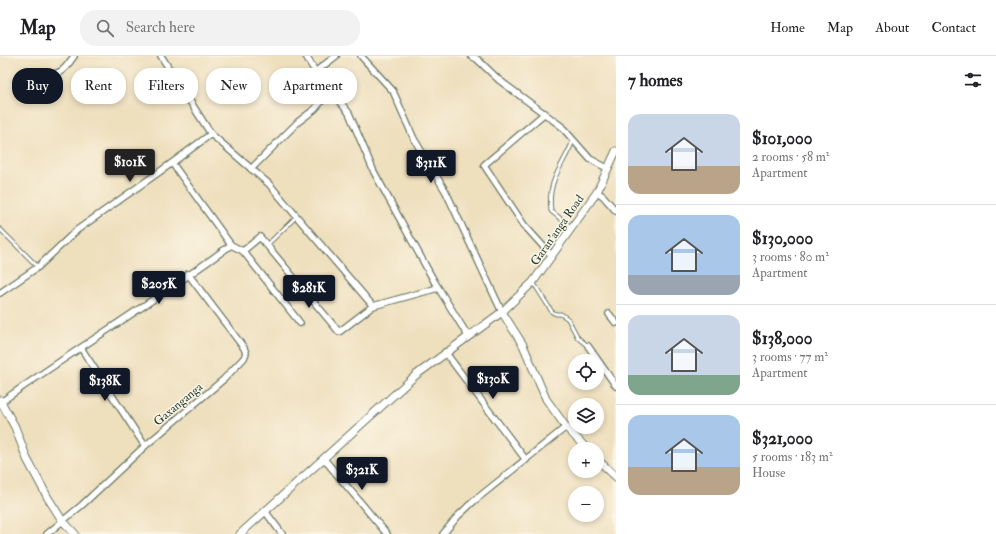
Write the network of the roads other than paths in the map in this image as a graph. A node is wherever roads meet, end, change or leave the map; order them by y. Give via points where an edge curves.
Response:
1 (74, 56) edge
2 (161, 56) edge
3 (306, 56) edge
4 (336, 56) edge
5 (361, 56) edge
6 (471, 56) edge
7 (313, 68) edge
8 (320, 68) edge
9 (63, 71) edge
10 (319, 104) edge
11 (341, 104) edge
12 (545, 113) junction
13 (211, 134) junction
14 (573, 141) junction
15 (616, 150) edge
16 (172, 163) junction
17 (607, 168) junction
18 (251, 169) junction
19 (597, 192) junction
20 (616, 211) edge
21 (296, 217) junction
22 (0, 229) edge
23 (573, 229) junction
24 (267, 244) junction
25 (231, 245) junction
26 (243, 250) junction
27 (552, 256) junction
28 (38, 267) junction
29 (188, 274) junction
30 (533, 282) junction
31 (438, 288) junction
32 (0, 293) edge
33 (373, 306) junction
34 (502, 312) junction
35 (609, 314) dead end
36 (300, 323) dead end
37 (616, 323) edge
38 (468, 336) junction
39 (588, 346) joint
40 (81, 348) junction
41 (446, 352) junction
42 (616, 386) edge
43 (1, 401) edge
44 (566, 427) junction
45 (580, 442) edge
46 (145, 446) junction
47 (324, 459) junction
48 (526, 460) junction
49 (604, 466) edge
50 (616, 477) edge
51 (265, 511) junction
52 (62, 520) junction
53 (47, 534) edge
54 (75, 534) edge
55 (240, 534) edge
56 (282, 534) edge
57 (387, 534) edge
58 (443, 534) edge

1 - 9 street
2 - 13 street
3 - 7 street
4 - 8 street
5 - 34 street via 393,92 414,139 446,192
6 - 12 street
10 - 18 street
11 - 31 street via 349,113 374,172
12 - 14 street via 561,126
12 - 27 street via 484,165 524,225
13 - 16 street
13 - 18 street
14 - 17 street via 590,159
14 - 23 lane via 551,187 550,197 551,211
15 - 17 street, Garan'anga Road
16 - 25 street
16 - 28 street via 77,230
17 - 19 street, Garan'anga Road
18 - 21 street via 268,184
19 - 20 street
19 - 23 street, Garan'anga Road
21 - 24 lane
21 - 33 street
22 - 28 lane
23 - 27 street, Garan'anga Road
24 - 26 street via 260,236
24 - 33 street via 339,332
25 - 26 street
25 - 29 street
26 - 36 street
27 - 30 street, Garan'anga Road
28 - 32 street
29 - 40 street
29 - 46 street, Gaxanganga via 246,353 237,368 224,380
30 - 34 street, Garan'anga Road
30 - 39 lane via 552,312 568,319 578,338
31 - 33 street
31 - 38 street
34 - 38 street, Garan'anga Road
34 - 44 street via 523,345 546,399
35 - 37 street
38 - 41 street, Garan'anga Road
39 - 42 street
40 - 43 street
40 - 46 street
41 - 47 street, Garan'anga Road via 416,375
41 - 48 street
43 - 52 street via 15,427 27,460
44 - 45 street
44 - 48 street
46 - 52 street, Gaxanganga via 82,505
47 - 51 street, Garan'anga Road
47 - 57 street
48 - 58 street via 474,501
49 - 50 street
51 - 55 street, Garan'anga Road
51 - 56 street
52 - 53 street, Gaxanganga
52 - 54 street

